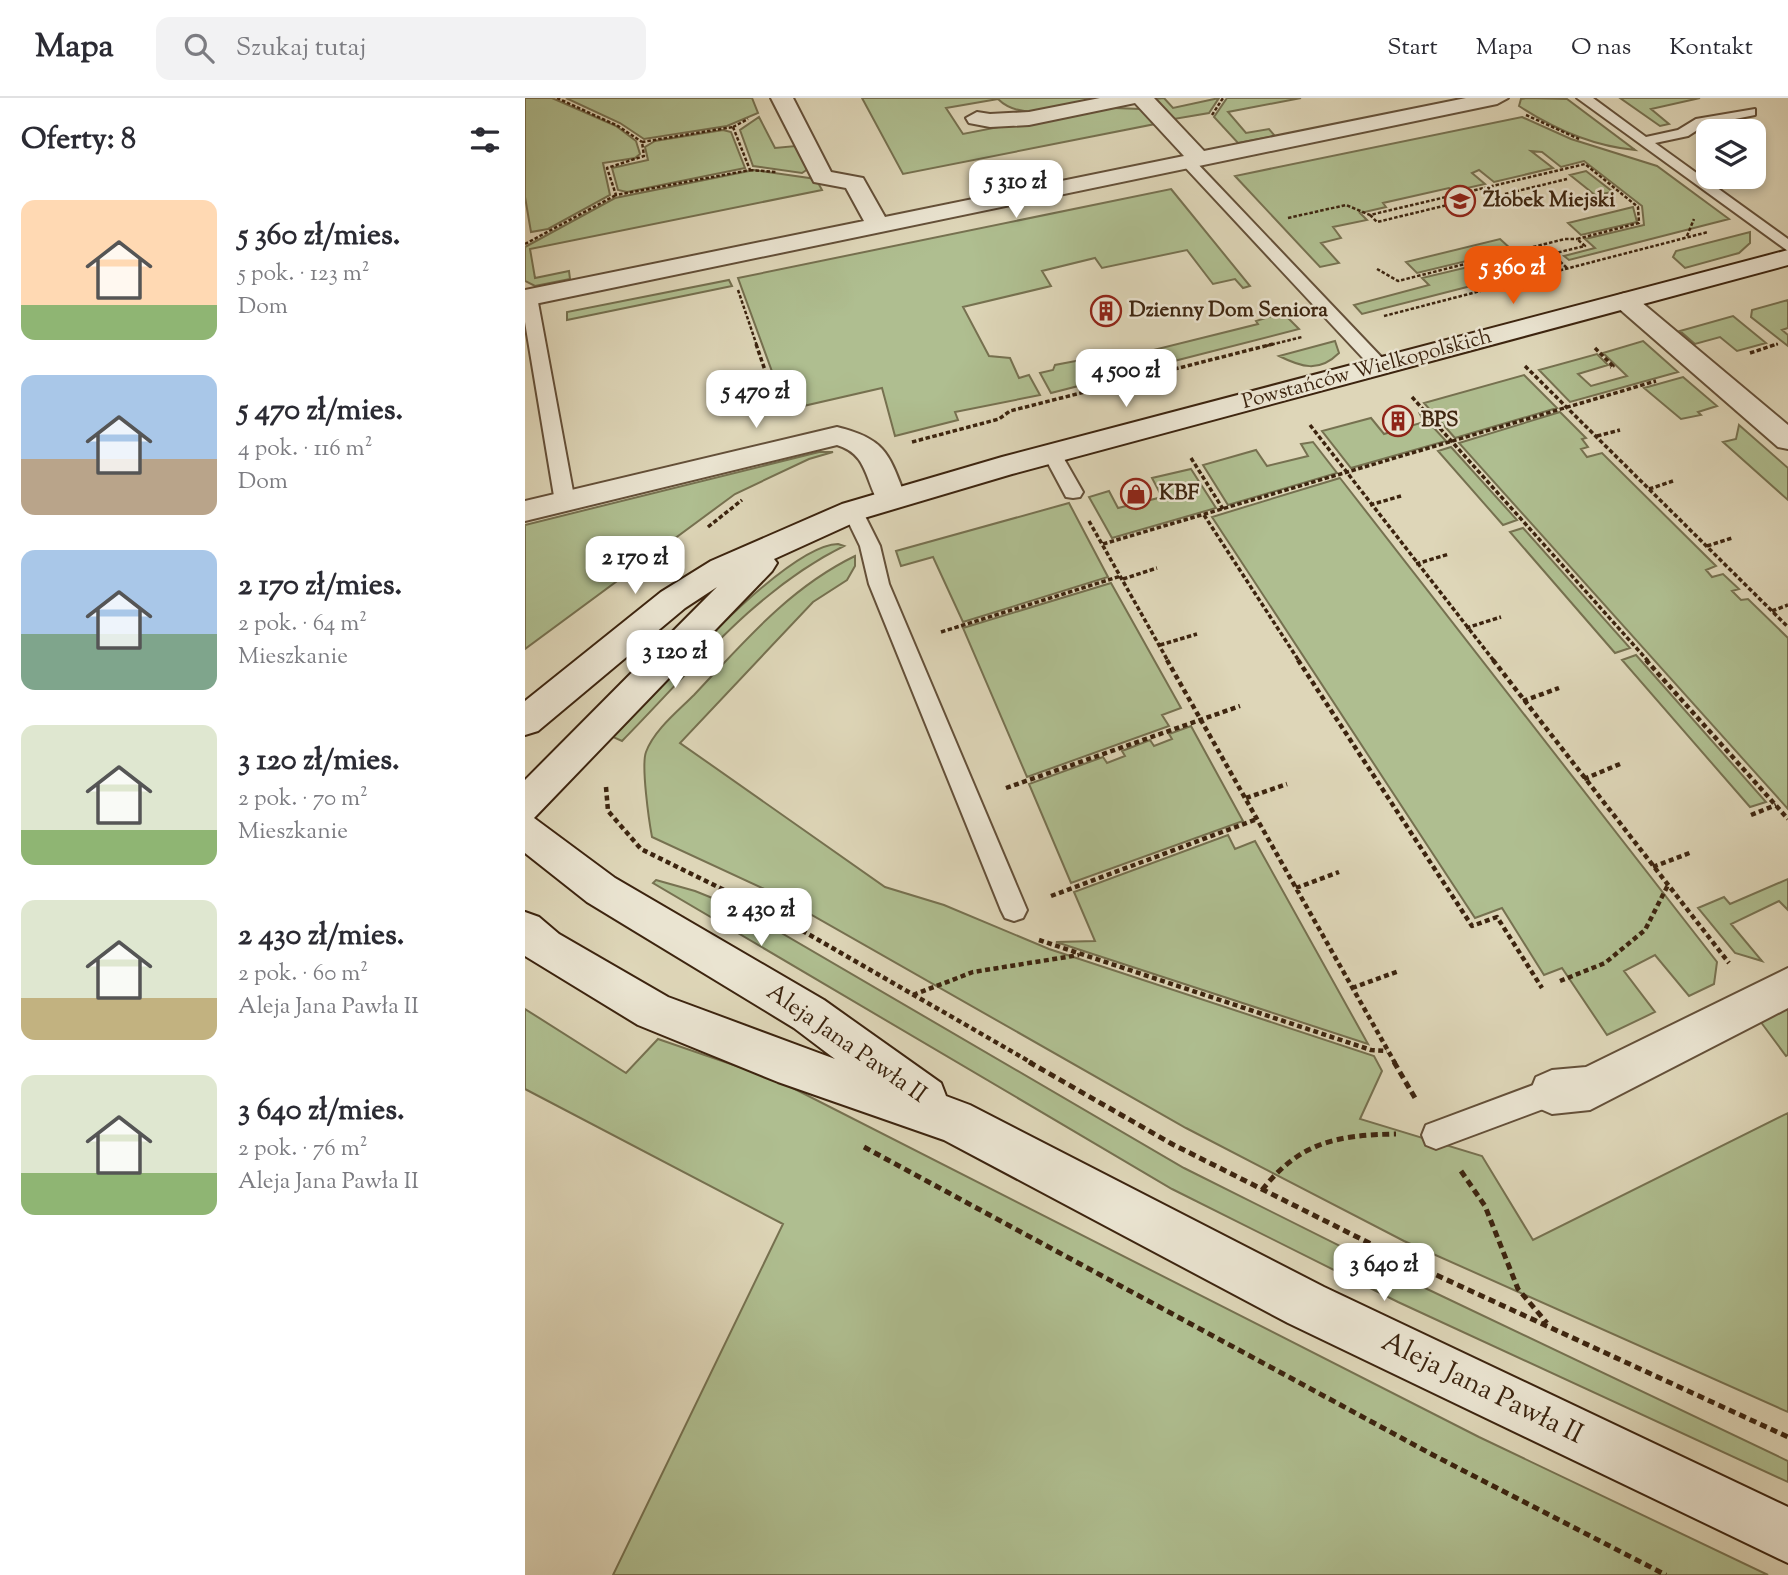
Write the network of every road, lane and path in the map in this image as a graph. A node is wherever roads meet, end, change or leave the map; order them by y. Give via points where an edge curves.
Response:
1 (557, 98) edge
2 (782, 98) edge
3 (1131, 98) edge
4 (1142, 98) edge
5 (1497, 98) edge
6 (1584, 98) edge
7 (1750, 112) dead end
8 (977, 118) dead end
9 (1646, 141) junction
10 (642, 142) junction
11 (1193, 160) junction
12 (1558, 171) junction
13 (1505, 194) dead end
14 (616, 195) junction
15 (1460, 202) dead end
16 (1370, 215) junction
17 (1283, 219) dead end
18 (878, 225) junction
19 (1713, 230) dead end
20 (1577, 239) junction
21 (1549, 243) junction
22 (525, 244) edge
23 (1788, 246) edge
24 (1527, 248) junction
25 (1559, 252) junction
26 (1551, 254) junction
27 (727, 256) junction
28 (1788, 257) edge
29 (1537, 258) junction
30 (1469, 263) junction
31 (1567, 268) junction
32 (1377, 269) dead end
33 (527, 297) edge
34 (1625, 301) junction
35 (1378, 317) dead end
36 (1311, 336) dead end
37 (1778, 344) dead end
38 (1595, 347) dead end
39 (1754, 356) dead end
40 (1380, 366) junction
41 (1525, 366) dead end
42 (1610, 367) dead end
43 (1658, 381) dead end
44 (1412, 397) dead end
45 (1567, 407) junction
46 (1310, 425) dead end
47 (1620, 430) dead end
48 (1597, 436) junction
49 (1788, 440) edge
50 (910, 442) dead end
51 (1452, 442) junction
52 (791, 447) junction
53 (1052, 454) junction
54 (1191, 458) dead end
55 (1345, 473) junction
56 (1673, 481) dead end
57 (1649, 489) junction
58 (1073, 492) joint
59 (1401, 496) dead end
60 (891, 498) junction
61 (565, 502) junction
62 (1370, 505) junction
63 (1223, 509) junction
64 (525, 511) edge
65 (853, 511) junction
66 (1203, 515) junction
67 (787, 538) junction
68 (1732, 538) dead end
69 (1103, 544) junction
70 (1707, 546) junction
71 (1448, 554) dead end
72 (1416, 564) junction
73 (1157, 568) dead end
74 (1122, 577) junction
75 (1788, 605) edge
76 (1772, 611) junction
77 (1501, 617) dead end
78 (962, 625) dead end
79 (1788, 626) edge
80 (1466, 628) junction
81 (1197, 634) dead end
82 (1160, 645) junction
83 (1559, 688) dead end
84 (1523, 701) junction
85 (1240, 706) dead end
86 (1201, 719) junction
87 (525, 721) edge
88 (1620, 764) dead end
89 (606, 777) dead end
90 (1584, 779) junction
91 (1028, 780) dead end
92 (1287, 784) dead end
93 (1245, 798) junction
94 (525, 805) edge
95 (1776, 805) junction
96 (1751, 815) dead end
97 (1257, 819) junction
98 (1788, 819) edge
99 (525, 831) edge
100 (1692, 852) dead end
101 (1653, 867) junction
102 (1339, 872) dead end
103 (1668, 885) junction
104 (1073, 887) dead end
105 (1296, 888) junction
106 (1014, 910) dead end
107 (525, 930) edge
108 (1040, 942) dead end
109 (1083, 955) junction
110 (1399, 971) dead end
111 (1736, 972) dead end
112 (1560, 981) dead end
113 (1788, 987) edge
114 (1352, 988) junction
115 (1542, 988) dead end
116 (913, 995) junction
117 (1388, 1052) junction
118 (1552, 1093) joint
119 (954, 1121) junction
120 (1436, 1135) junction
121 (852, 1140) dead end
122 (1262, 1190) junction
123 (1549, 1326) junction
124 (1788, 1437) edge
125 (1788, 1536) edge
126 (1666, 1575) edge

1 - 10 path
2 - 18 street via 822,177 855,183
3 - 8 street via 1012,120 988,123
4 - 11 street
5 - 11 street
6 - 9 lane
7 - 9 lane via 1701,122 1683,132
9 - 23 lane
10 - 14 path via 644,156 607,168
10 - 14 path via 733,127 750,170
11 - 18 street
11 - 40 lane
12 - 13 path via 1567,179
12 - 16 path
12 - 20 path via 1585,164 1638,207 1639,223
14 - 22 path
15 - 16 path via 1377,222
16 - 17 path via 1346,205
18 - 27 street
19 - 31 path
20 - 21 path
20 - 25 path via 1585,246
21 - 24 path
21 - 25 path
24 - 29 path
24 - 30 path
25 - 26 path
26 - 29 path
26 - 31 path
27 - 33 street
27 - 52 path
28 - 34 street, Powstańców Wielkopolskich
29 - 30 path via 1518,262 1513,258 1474,268
30 - 32 path via 1398,281
31 - 35 path
33 - 61 lane
34 - 40 street, Powstańców Wielkopolskich
34 - 49 street
36 - 50 path via 1010,411 999,419
37 - 39 path via 1749,352
38 - 42 path
40 - 53 street, Powstańców Wielkopolskich
41 - 45 path
43 - 45 path
44 - 51 path
45 - 48 path
45 - 51 path
46 - 55 path
47 - 48 path
48 - 57 path
51 - 55 path
51 - 95 path
52 - 60 street via 837,436 861,441 872,452
52 - 61 street
53 - 58 lane
53 - 60 street, Powstańców Wielkopolskich
54 - 63 path
55 - 62 path
55 - 63 path
56 - 57 path
57 - 70 path
58 - 69 path
59 - 62 path
60 - 65 street, Powstańców Wielkopolskich
61 - 64 street
62 - 72 path
63 - 66 path
65 - 67 street, Powstańców Wielkopolskich
65 - 106 lane
66 - 69 path
66 - 115 path via 1472,926 1497,917
67 - 87 street, Powstańców Wielkopolskich via 722,569 673,600
67 - 94 street, Powstańców Wielkopolskich
68 - 70 path
69 - 74 path
70 - 76 path
71 - 72 path
72 - 80 path
73 - 74 path
74 - 78 path
74 - 82 path
75 - 76 path
76 - 79 path
77 - 80 path
80 - 84 path
81 - 82 path
82 - 86 path
83 - 84 path
84 - 90 path
85 - 86 path
86 - 91 path
86 - 93 path
88 - 90 path
89 - 116 path via 608,811 641,849 775,915
90 - 101 path
92 - 93 path
93 - 97 path
95 - 96 path
95 - 98 path
97 - 104 path
97 - 105 path
99 - 119 street, Aleja Jana Pawła II via 601,890 809,1014
100 - 101 path
101 - 103 path
102 - 105 path
103 - 111 path
103 - 112 path via 1645,930 1605,963
105 - 114 path
107 - 119 street, Aleja Jana Pawła II via 544,947 653,1011 778,1061
108 - 109 path
109 - 116 path via 976,970 942,979
109 - 117 path
110 - 114 path
113 - 118 street via 1590,1088
114 - 117 path
116 - 122 path via 1172,1144
117 - 120 path
118 - 120 lane
119 - 125 street, Aleja Jana Pawła II via 1306,1305
120 - 122 path via 1350,1134 1300,1150 1276,1169
120 - 123 path via 1485,1206 1518,1289
121 - 126 path via 1433,1455
122 - 123 path
123 - 124 path

